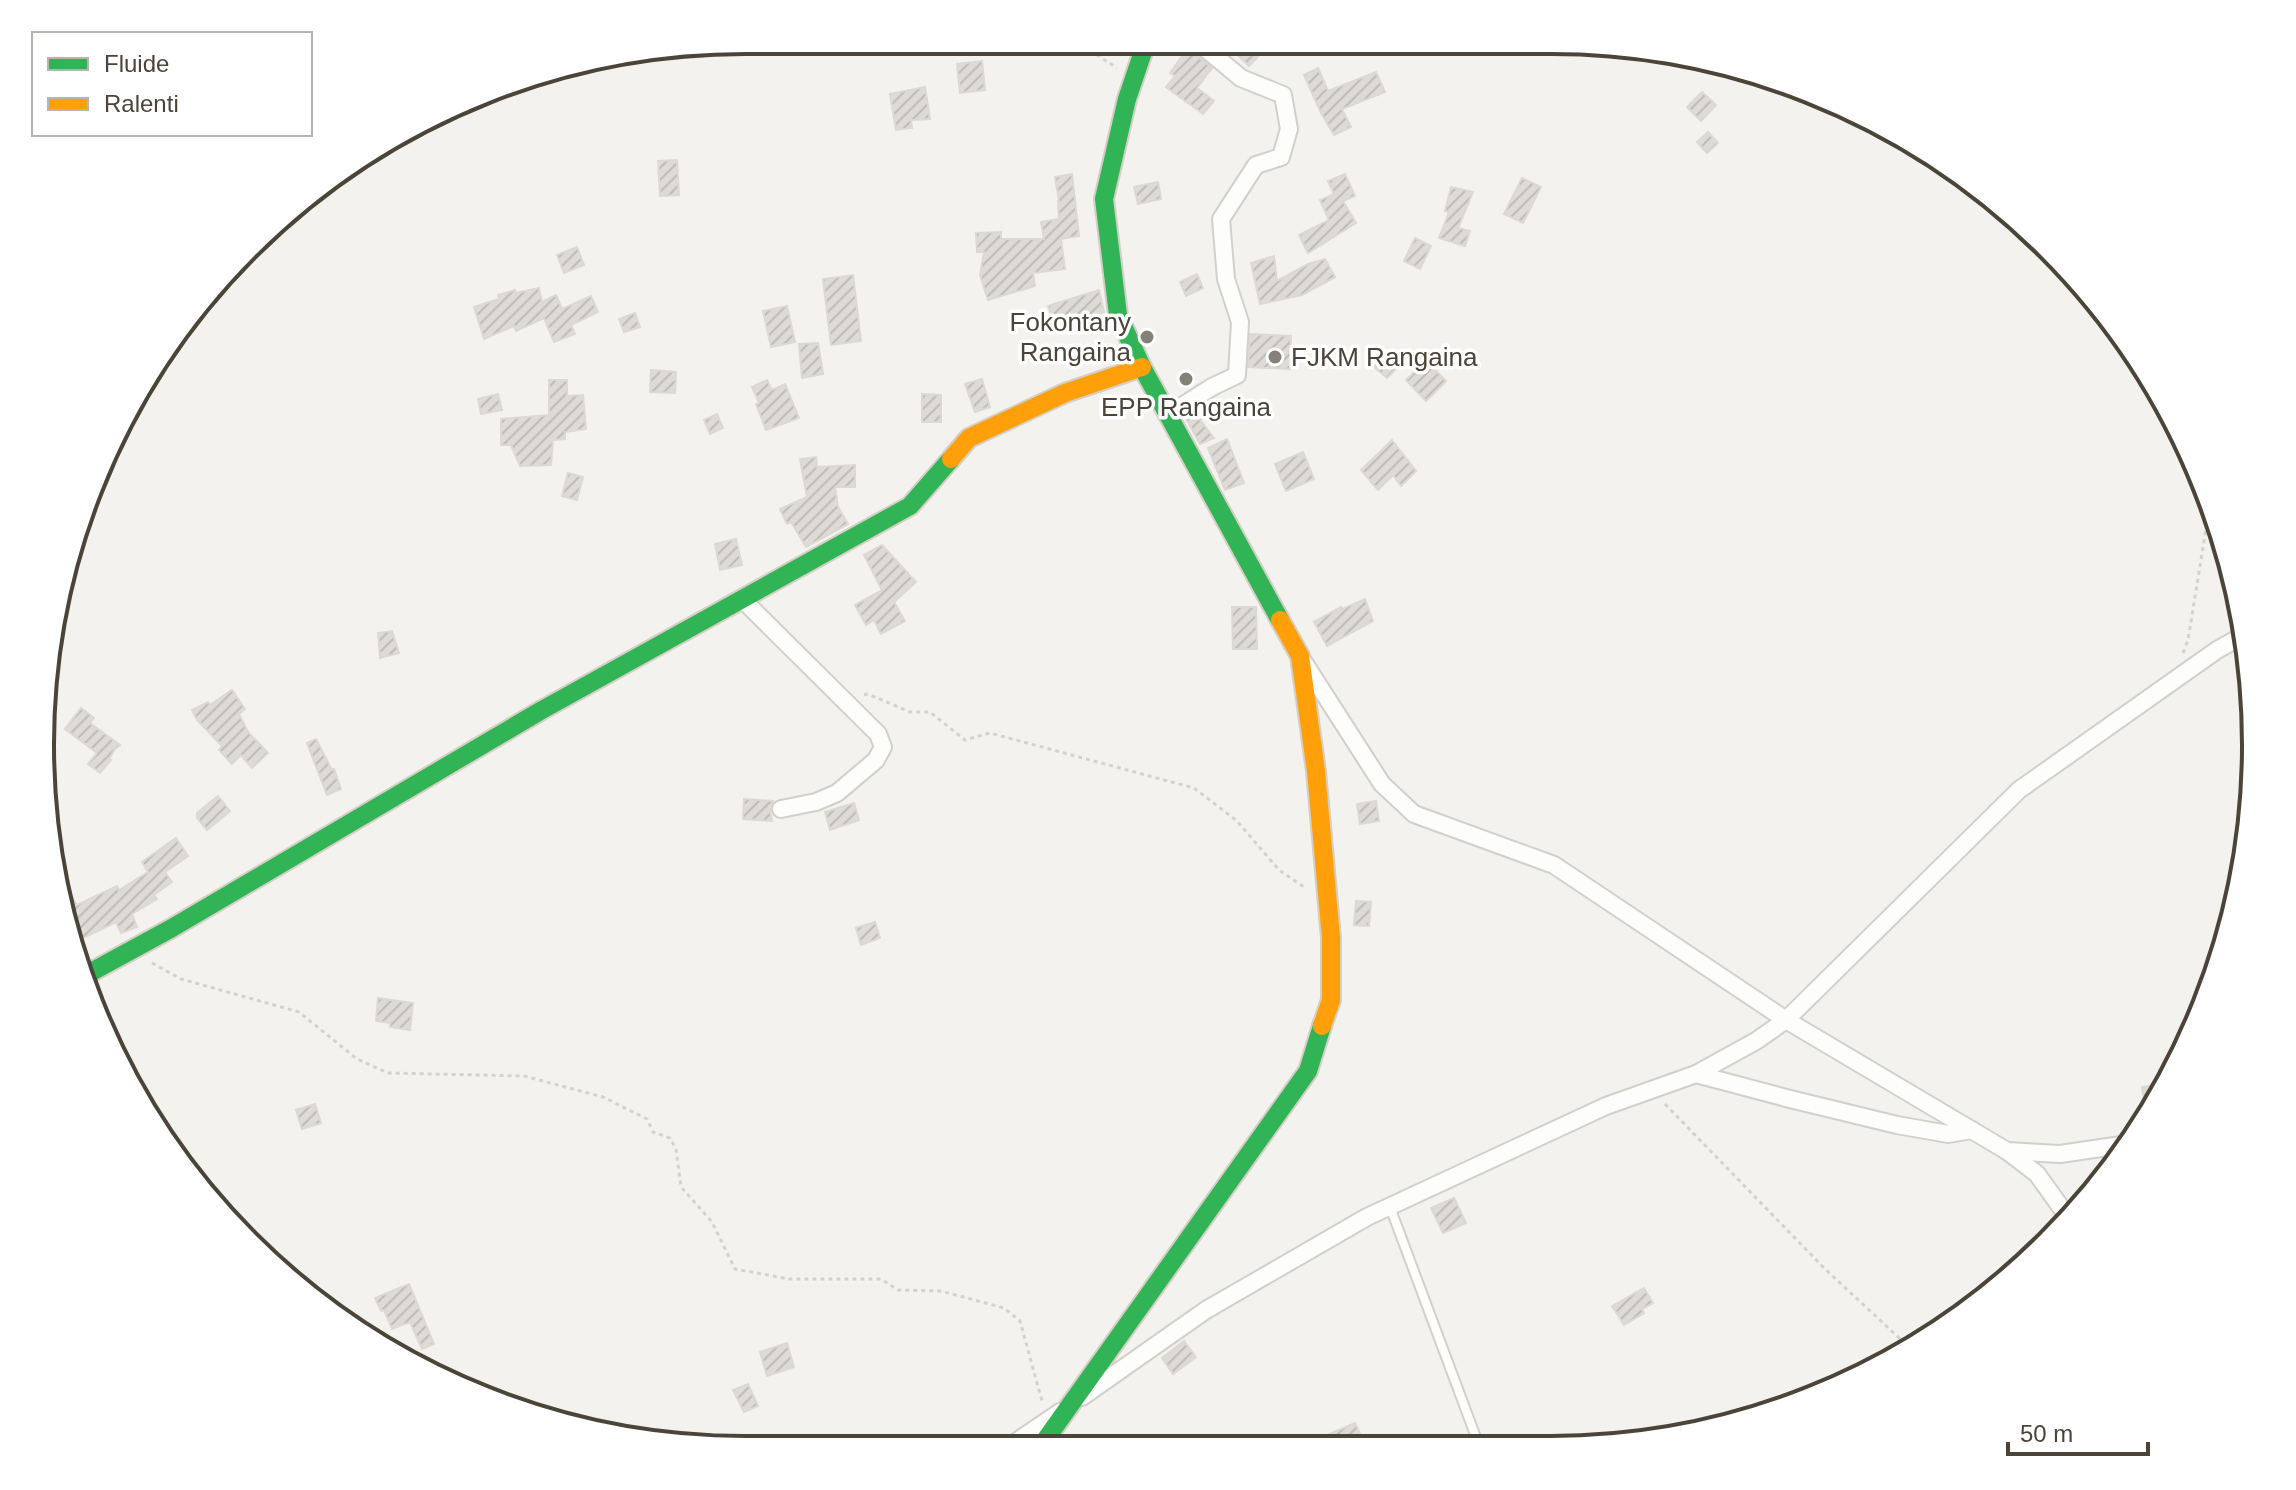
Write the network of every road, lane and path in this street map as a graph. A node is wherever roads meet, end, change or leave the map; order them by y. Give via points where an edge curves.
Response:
1 (1095, 54) edge
2 (1142, 54) edge
3 (1212, 54) edge
4 (1133, 79) junction
5 (1142, 367) junction
6 (1167, 412) junction
7 (2206, 527) edge
8 (742, 599) junction
9 (2234, 641) edge
10 (2182, 655) dead end
11 (1300, 656) junction
12 (845, 701) junction
13 (781, 809) dead end
14 (1328, 902) junction
15 (129, 951) junction
16 (93, 971) edge
17 (1786, 1020) junction
18 (1696, 1074) junction
19 (1651, 1090) junction
20 (1972, 1130) junction
21 (2113, 1146) edge
22 (2007, 1151) junction
23 (1390, 1207) junction
24 (2063, 1210) edge
25 (1901, 1340) edge
26 (1070, 1405) junction
27 (1048, 1420) junction
28 (1025, 1436) edge
29 (1048, 1436) edge
30 (1476, 1436) edge

1 - 4 path
2 - 4 street
3 - 6 street via 1241,78 1283,95 1289,129 1281,157 1256,165 1221,219 1226,279 1240,322 1237,375
4 - 5 street via 1104,199 1118,315
5 - 6 street
5 - 8 street via 1065,393 969,438 910,506
6 - 11 street
7 - 10 path
8 - 12 street
8 - 15 street
9 - 17 street via 2019,790
11 - 14 street
11 - 17 street via 1382,784 1414,814 1554,865
12 - 13 street via 878,734 883,747 876,760 837,793
12 - 14 path via 868,694 910,712 930,712 965,740 990,733 1194,788 1237,821 1279,870
14 - 26 street via 1331,1000 1308,1071
15 - 16 street
15 - 27 path via 181,979 299,1012 357,1059 388,1073 524,1076 603,1097 647,1119 653,1132 670,1138 681,1187 712,1222 735,1269 789,1279 881,1279 898,1290 941,1291 1004,1308 1020,1321
17 - 18 street
17 - 20 street
18 - 19 street
18 - 20 street via 1897,1125 1948,1134
19 - 23 street
19 - 25 path
20 - 22 street
21 - 22 street via 2060,1154
22 - 24 street via 2037,1174
23 - 26 street via 1206,1310
23 - 30 lane
26 - 27 street
26 - 29 street
27 - 28 street

